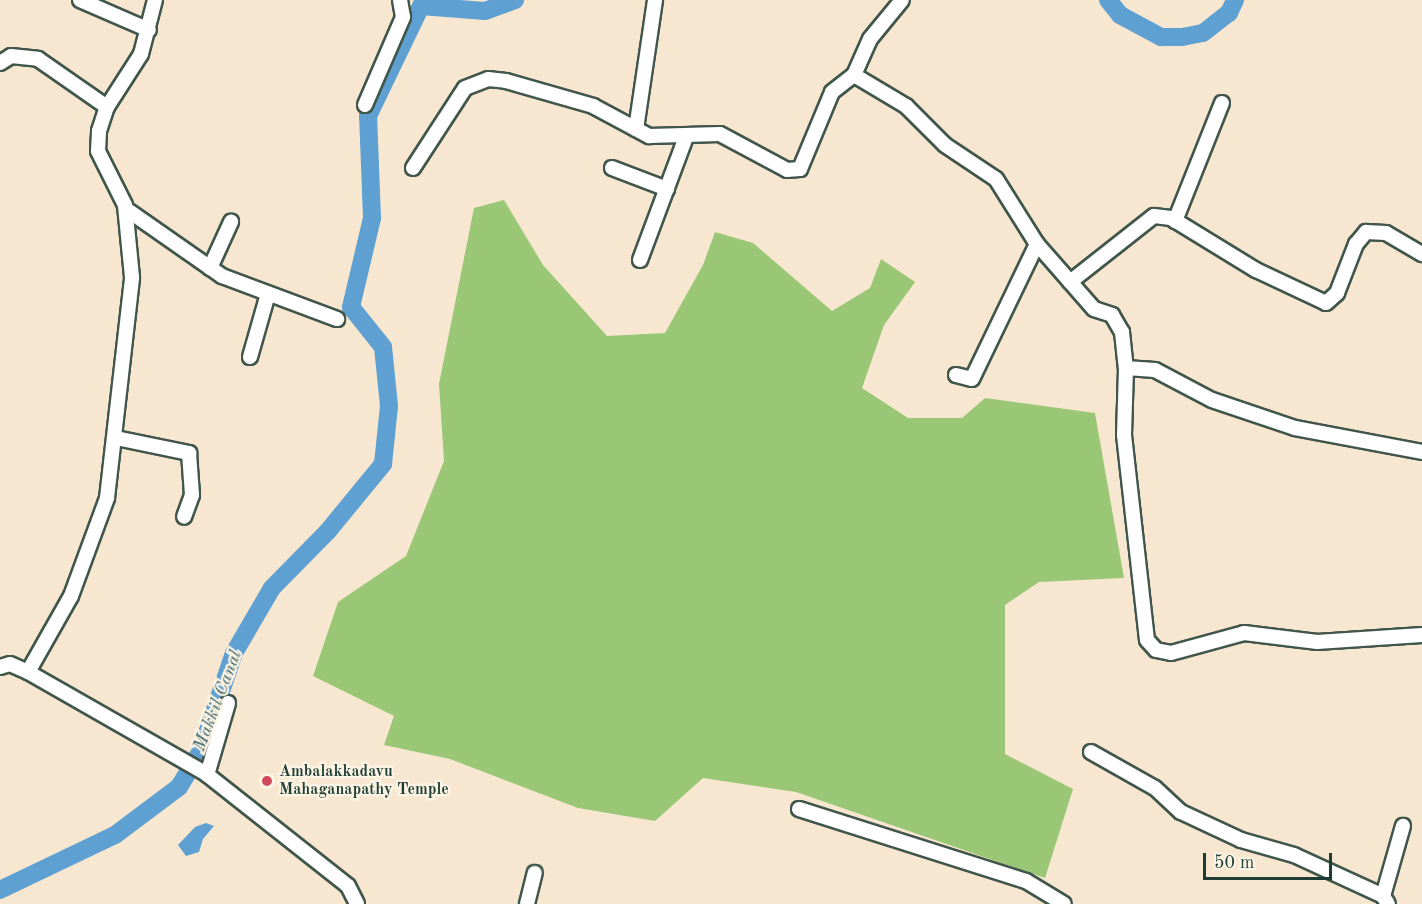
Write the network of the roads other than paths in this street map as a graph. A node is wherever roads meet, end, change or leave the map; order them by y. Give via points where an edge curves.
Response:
1 (80, 0) edge
2 (155, 0) edge
3 (400, 0) edge
4 (655, 0) edge
5 (902, 0) edge
6 (148, 30) junction
7 (0, 63) edge
8 (854, 75) junction
9 (1222, 103) dead end
10 (365, 105) dead end
11 (107, 107) junction
12 (636, 129) junction
13 (686, 137) junction
14 (413, 168) dead end
15 (612, 168) dead end
16 (667, 189) junction
17 (126, 209) junction
18 (1175, 221) junction
19 (231, 222) dead end
20 (1037, 244) junction
21 (1422, 254) edge
22 (640, 260) dead end
23 (210, 268) junction
24 (1070, 282) junction
25 (268, 294) junction
26 (337, 320) dead end
27 (250, 357) dead end
28 (1126, 368) junction
29 (956, 375) dead end
30 (116, 438) junction
31 (1422, 452) edge
32 (184, 517) dead end
33 (1422, 635) edge
34 (0, 667) edge
35 (28, 672) junction
36 (228, 703) dead end
37 (1091, 753) dead end
38 (206, 774) junction
39 (799, 809) dead end
40 (1403, 826) dead end
41 (535, 873) dead end
42 (1386, 900) edge
43 (357, 904) edge
44 (527, 904) edge
45 (1064, 904) edge

1 - 6 street
2 - 6 street
3 - 10 street via 403,16
4 - 12 street
5 - 8 street via 870,39
6 - 11 street via 141,54
7 - 11 street via 11,56 38,59
8 - 13 street via 832,92 800,169 787,170 720,134
8 - 20 street via 906,106 945,145 996,179
9 - 18 street
11 - 17 street via 99,131 98,151
12 - 13 street via 650,136
12 - 14 street via 592,106 506,81 488,80 465,88
13 - 16 street
15 - 16 street
16 - 22 street
17 - 23 street
17 - 30 street via 132,277
18 - 21 street via 1256,270 1326,303 1337,293 1356,244 1366,231 1386,233
18 - 24 street via 1154,216
19 - 23 street
20 - 24 street
20 - 29 street via 972,379
23 - 25 street
24 - 28 street via 1094,309 1112,315 1122,332
25 - 26 street
25 - 27 street
28 - 31 street via 1155,370 1212,400 1295,428
28 - 33 street via 1124,435 1147,640 1156,650 1171,653 1244,633 1317,642
30 - 32 street via 189,453 192,495
30 - 35 street via 107,498 93,544 71,596
34 - 35 street via 10,664
35 - 38 street via 168,748
36 - 38 street
37 - 42 street via 1155,788 1180,812 1241,840 1294,855
38 - 43 street via 348,886
39 - 45 street via 1026,881
40 - 42 street
41 - 44 street

